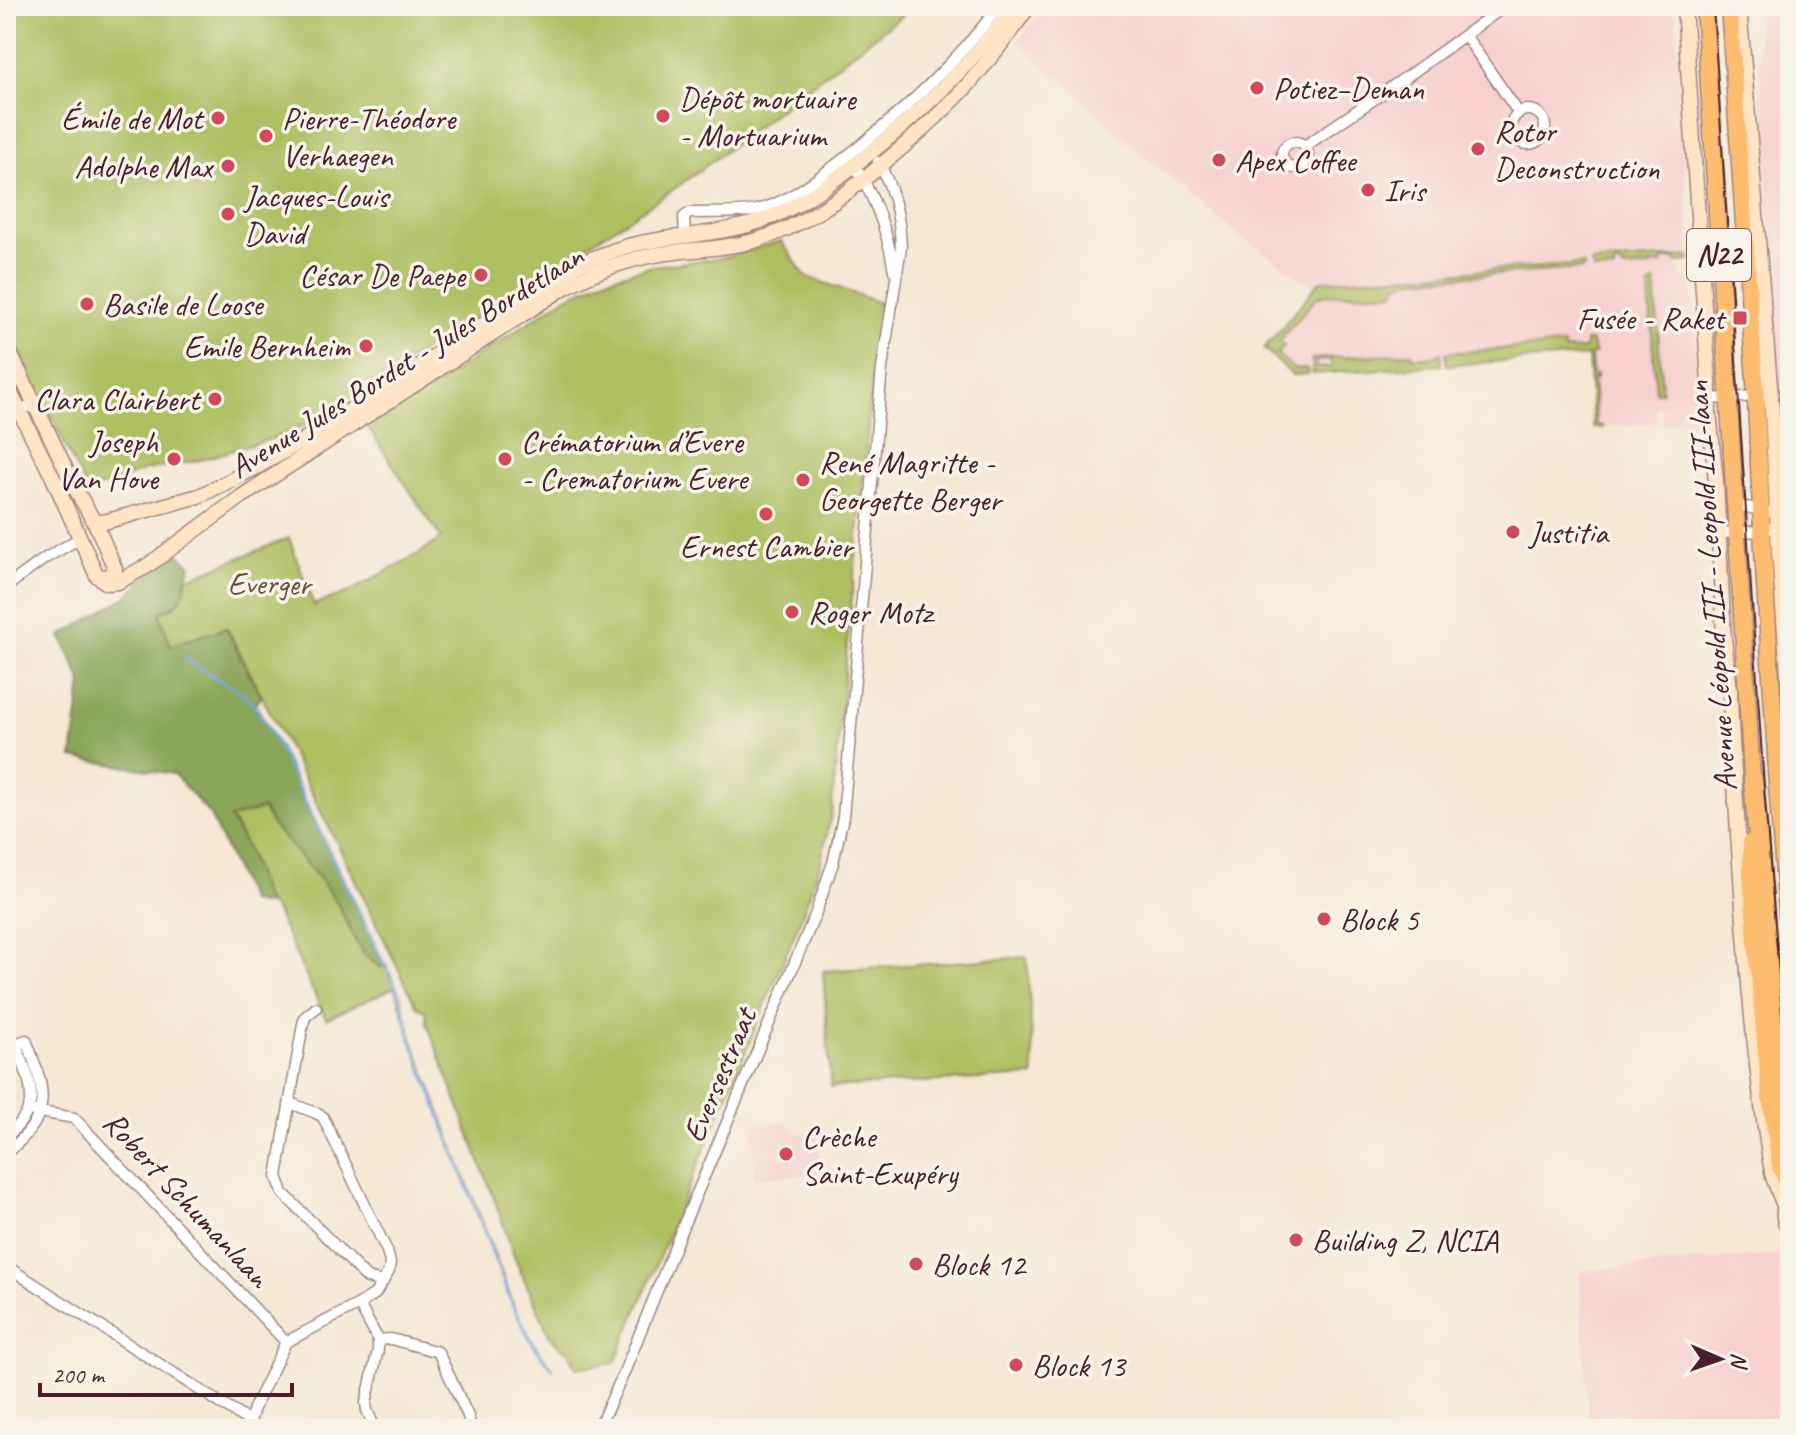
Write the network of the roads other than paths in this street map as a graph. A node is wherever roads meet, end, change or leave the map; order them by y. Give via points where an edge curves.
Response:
1 (999, 6) edge
2 (1014, 6) edge
3 (1029, 6) edge
4 (1479, 6) edge
5 (1505, 6) edge
6 (1684, 6) edge
7 (1704, 6) edge
8 (1729, 6) edge
9 (1739, 6) edge
10 (1488, 18) junction
11 (1465, 35) junction
12 (1518, 112) dead end
13 (1305, 146) dead end
14 (871, 152) junction
15 (851, 160) junction
16 (881, 165) junction
17 (864, 180) junction
18 (686, 244) junction
19 (895, 278) junction
20 (6, 345) edge
21 (6, 384) edge
22 (1762, 395) junction
23 (1729, 397) junction
24 (1709, 399) junction
25 (36, 405) junction
26 (12, 407) edge
27 (1731, 461) junction
28 (1716, 481) junction
29 (75, 488) junction
30 (60, 496) junction
31 (1716, 500) junction
32 (1735, 504) junction
33 (1770, 520) junction
34 (93, 521) junction
35 (1737, 532) junction
36 (1719, 533) junction
37 (80, 538) junction
38 (97, 576) junction
39 (6, 587) edge
40 (1721, 596) junction
41 (1743, 624) junction
42 (1790, 704) edge
43 (1777, 771) junction
44 (1753, 779) junction
45 (1790, 844) edge
46 (1790, 937) edge
47 (316, 1008) dead end
48 (21, 1042) dead end
49 (290, 1103) junction
50 (34, 1111) junction
51 (6, 1137) edge
52 (6, 1153) edge
53 (1790, 1161) edge
54 (1788, 1198) edge
55 (1790, 1231) edge
56 (6, 1266) edge
57 (383, 1282) junction
58 (359, 1304) junction
59 (378, 1340) junction
60 (286, 1342) junction
61 (375, 1429) edge
62 (471, 1429) edge
63 (600, 1429) edge

1 - 15 street, Avenue Jules Bordet - Jules Bordetlaan via 961,53
2 - 14 main road, Avenue Jules Bordet - Jules Bordetlaan via 937,95
3 - 16 main road, Avenue Jules Bordet - Jules Bordetlaan via 965,88
4 - 10 street
5 - 10 street
6 - 24 main road
7 - 23 main road, Avenue Léopold III - Leopold III-laan / N22
8 - 22 main road, Avenue Léopold III - Leopold III-laan / N22
9 - 22 main road
10 - 11 street
11 - 12 street
11 - 13 street
14 - 15 main road, Avenue Jules Bordet - Jules Bordetlaan
14 - 16 street, Eversestraat
15 - 17 street
15 - 18 main road, Avenue Jules Bordet - Jules Bordetlaan via 801,202 770,218
15 - 18 street, Avenue Jules Bordet - Jules Bordetlaan via 757,210 684,217
16 - 17 main road, Avenue Jules Bordet - Jules Bordetlaan
16 - 19 street, Eversestraat via 900,231
17 - 18 main road, Avenue Jules Bordet - Jules Bordetlaan via 782,231 741,244
17 - 19 street via 885,232
18 - 34 main road, Avenue Jules Bordet - Jules Bordetlaan via 633,244 575,266 224,485 169,505
18 - 38 main road, Avenue Jules Bordet - Jules Bordetlaan via 611,266 565,287 241,497 147,566 116,583
19 - 63 street, Eversestraat via 833,863
20 - 25 main road
21 - 26 main road
22 - 23 street
22 - 33 main road, Avenue Léopold III - Leopold III-laan / N22
23 - 24 street
23 - 27 main road, Avenue Léopold III - Leopold III-laan / N22
24 - 28 main road
25 - 26 street
25 - 29 main road
26 - 30 main road
27 - 28 main road
27 - 32 main road, Avenue Léopold III - Leopold III-laan / N22
28 - 31 main road
29 - 30 main road
29 - 34 main road
30 - 37 main road
31 - 32 street
31 - 36 main road
32 - 33 street
32 - 35 main road, Avenue Léopold III - Leopold III-laan / N22
33 - 35 street
33 - 42 main road
33 - 43 main road, Avenue Léopold III - Leopold III-laan
34 - 38 main road via 115,569 109,577
35 - 36 street
35 - 41 main road, Avenue Léopold III - Leopold III-laan
36 - 40 main road
37 - 38 main road
37 - 39 street
40 - 41 main road
40 - 54 main road via 1755,1050 1773,1177
41 - 44 main road, Avenue Léopold III - Leopold III-laan
43 - 45 main road via 1785,787
43 - 46 highway, Avenue Léopold III - Leopold III-laan
44 - 53 highway, Avenue Léopold III - Leopold III-laan
44 - 54 main road via 1751,875 1761,1004 1773,1127
47 - 49 street via 303,1024
48 - 50 street
49 - 57 street via 323,1117 387,1251 389,1271
49 - 57 street via 277,1176 283,1193 367,1278
50 - 51 street
50 - 52 street via 33,1126
50 - 60 street, Robert Schumanlaan via 81,1124
54 - 55 main road via 1785,1222
56 - 60 street via 250,1422
57 - 58 street
58 - 59 street
58 - 60 street
59 - 61 street via 366,1403
59 - 62 street via 438,1352

